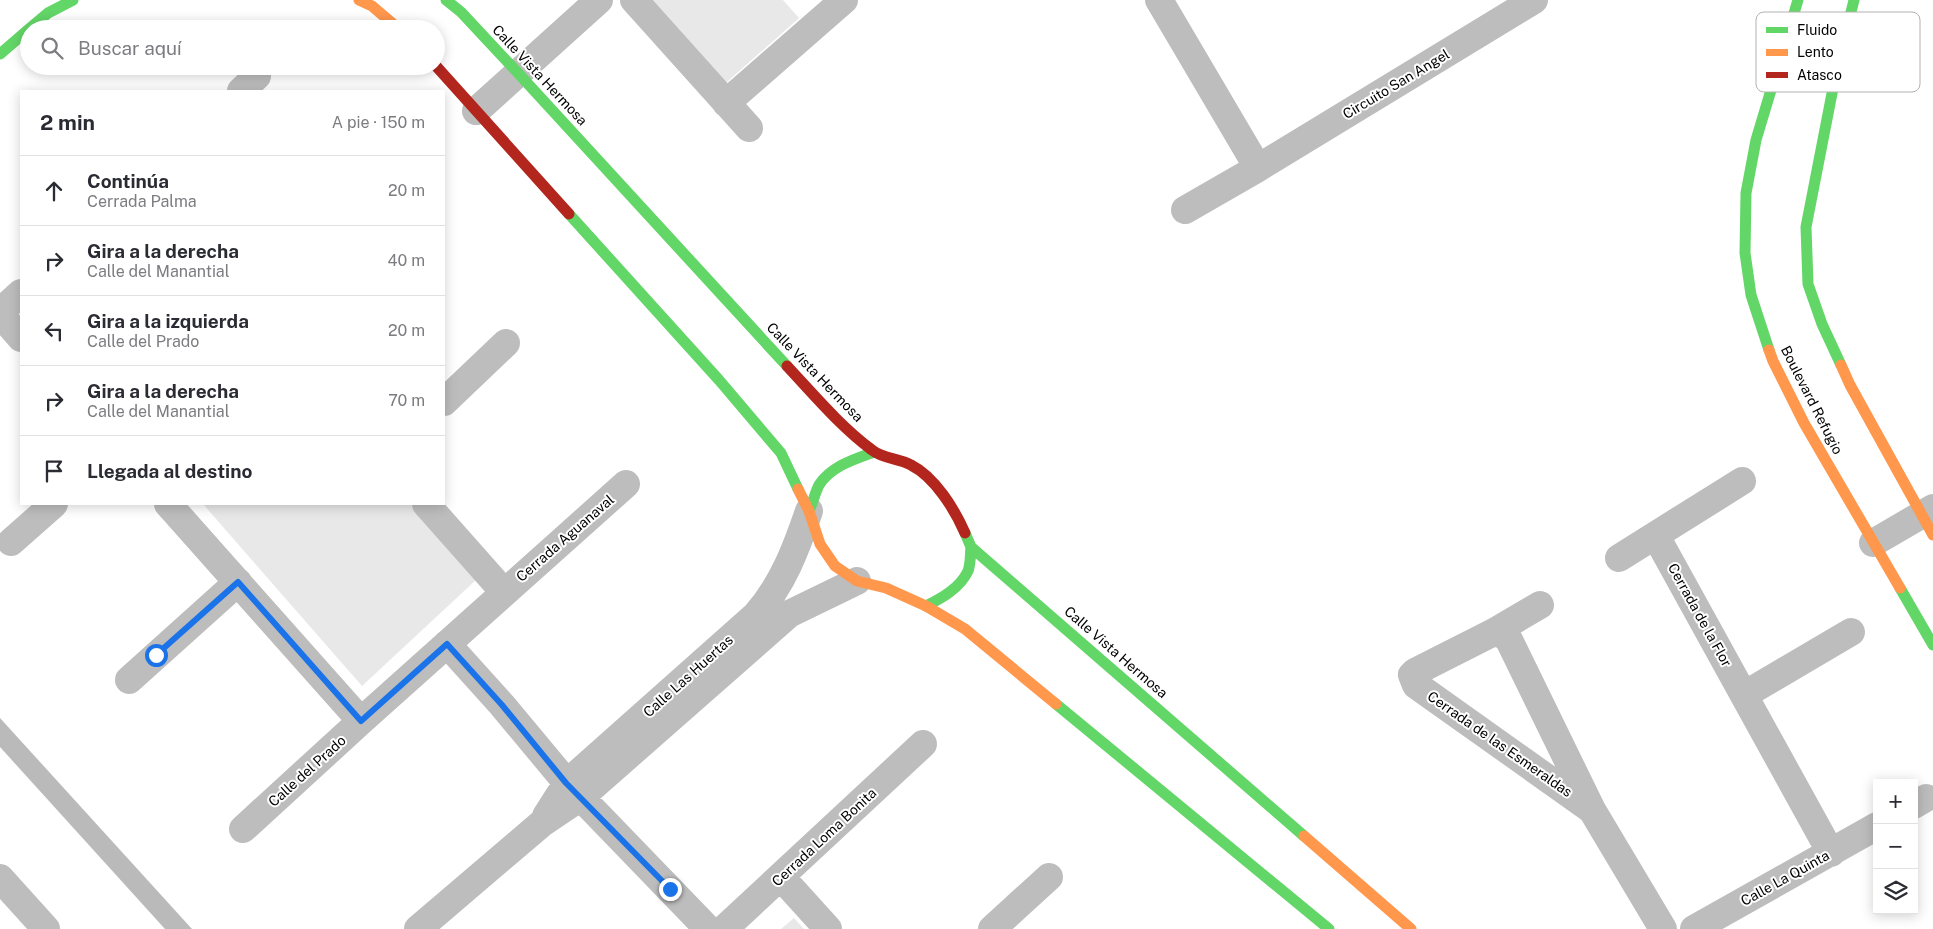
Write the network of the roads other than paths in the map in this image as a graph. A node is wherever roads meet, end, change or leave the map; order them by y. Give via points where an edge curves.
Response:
1 (73, 0) edge
2 (359, 0) edge
3 (446, 0) edge
4 (599, 0) edge
5 (634, 0) edge
6 (844, 0) edge
7 (1159, 0) edge
8 (1534, 0) edge
9 (1798, 0) edge
10 (1794, 12) edge
11 (36, 18) edge
12 (389, 20) edge
13 (20, 34) edge
14 (0, 54) edge
15 (518, 73) junction
16 (444, 75) edge
17 (1770, 92) edge
18 (1832, 92) edge
19 (726, 103) junction
20 (476, 110) junction
21 (748, 128) dead end
22 (1258, 168) junction
23 (1185, 210) dead end
24 (20, 294) edge
25 (0, 313) edge
26 (20, 337) edge
27 (506, 343) dead end
28 (445, 401) edge
29 (874, 452) junction
30 (1742, 481) dead end
31 (626, 484) dead end
32 (53, 505) edge
33 (169, 505) edge
34 (427, 505) edge
35 (810, 511) junction
36 (1929, 519) edge
37 (1656, 536) junction
38 (11, 542) dead end
39 (1873, 543) junction
40 (971, 547) junction
41 (1619, 558) dead end
42 (857, 581) junction
43 (238, 582) junction
44 (504, 592) junction
45 (1540, 605) dead end
46 (926, 606) junction
47 (1494, 632) junction
48 (1851, 632) dead end
49 (447, 644) junction
50 (1933, 645) edge
51 (129, 680) dead end
52 (1744, 695) junction
53 (361, 721) junction
54 (923, 744) dead end
55 (574, 790) junction
56 (1592, 810) junction
57 (1873, 828) edge
58 (243, 829) dead end
59 (1831, 853) junction
60 (782, 877) junction
61 (1049, 877) dead end
62 (0, 878) edge
63 (46, 929) edge
64 (418, 929) edge
65 (708, 929) edge
66 (724, 929) edge
67 (828, 929) edge
68 (992, 929) edge
69 (1329, 929) edge
70 (1411, 929) edge
71 (1663, 929) edge
72 (1694, 929) edge

1 - 11 street
2 - 12 street
3 - 15 street, Calle Vista Hermosa
4 - 15 street
5 - 19 street
6 - 19 street
7 - 22 street
8 - 22 street, Circuito San Angel
9 - 10 street, Boulevard Refugio
13 - 14 street
15 - 20 street
15 - 29 street, Calle Vista Hermosa via 838,421
16 - 20 street
17 - 39 street, Boulevard Refugio via 1756,140 1746,193 1745,253 1751,295 1773,361 1804,423
18 - 36 street via 1806,227 1808,284 1850,386
19 - 21 street
20 - 35 street via 781,453
22 - 23 street, Circuito San Angel
24 - 25 street
25 - 26 street
27 - 28 street
29 - 35 street via 832,471 819,484
29 - 40 street, Calle Vista Hermosa via 912,465 940,488
30 - 37 street
31 - 44 street, Cerrada Aguanaval
32 - 38 street
33 - 43 street
34 - 44 street
35 - 42 street via 820,544 835,566
35 - 55 street, Calle Las Huertas via 791,560 771,598
36 - 39 street
37 - 41 street
37 - 52 street, Cerrada de la Flor
39 - 50 street, Boulevard Refugio
40 - 46 street via 968,570 956,588
40 - 70 street, Calle Vista Hermosa
42 - 46 street via 886,588
42 - 55 street, Calle Las Huertas via 788,614
43 - 51 street
43 - 53 street
44 - 49 street, Calle del Prado
45 - 47 street
46 - 69 street via 965,630
47 - 56 street, Cerrada de las Esmeraldas via 1509,640
47 - 56 street, Cerrada de las Esmeraldas via 1415,672 1412,675 1416,685
48 - 52 street
49 - 53 street, Calle del Prado
49 - 55 street
52 - 59 street, Cerrada de la Flor
53 - 58 street, Calle del Prado
54 - 60 street, Cerrada Loma Bonita
55 - 64 street, Calle Las Huertas via 541,824
55 - 65 street
56 - 71 street, Cerrada de las Esmeraldas
57 - 59 street, Calle La Quinta
59 - 72 street, Calle La Quinta
60 - 66 street, Cerrada Loma Bonita
60 - 67 street
61 - 68 street
62 - 63 street

